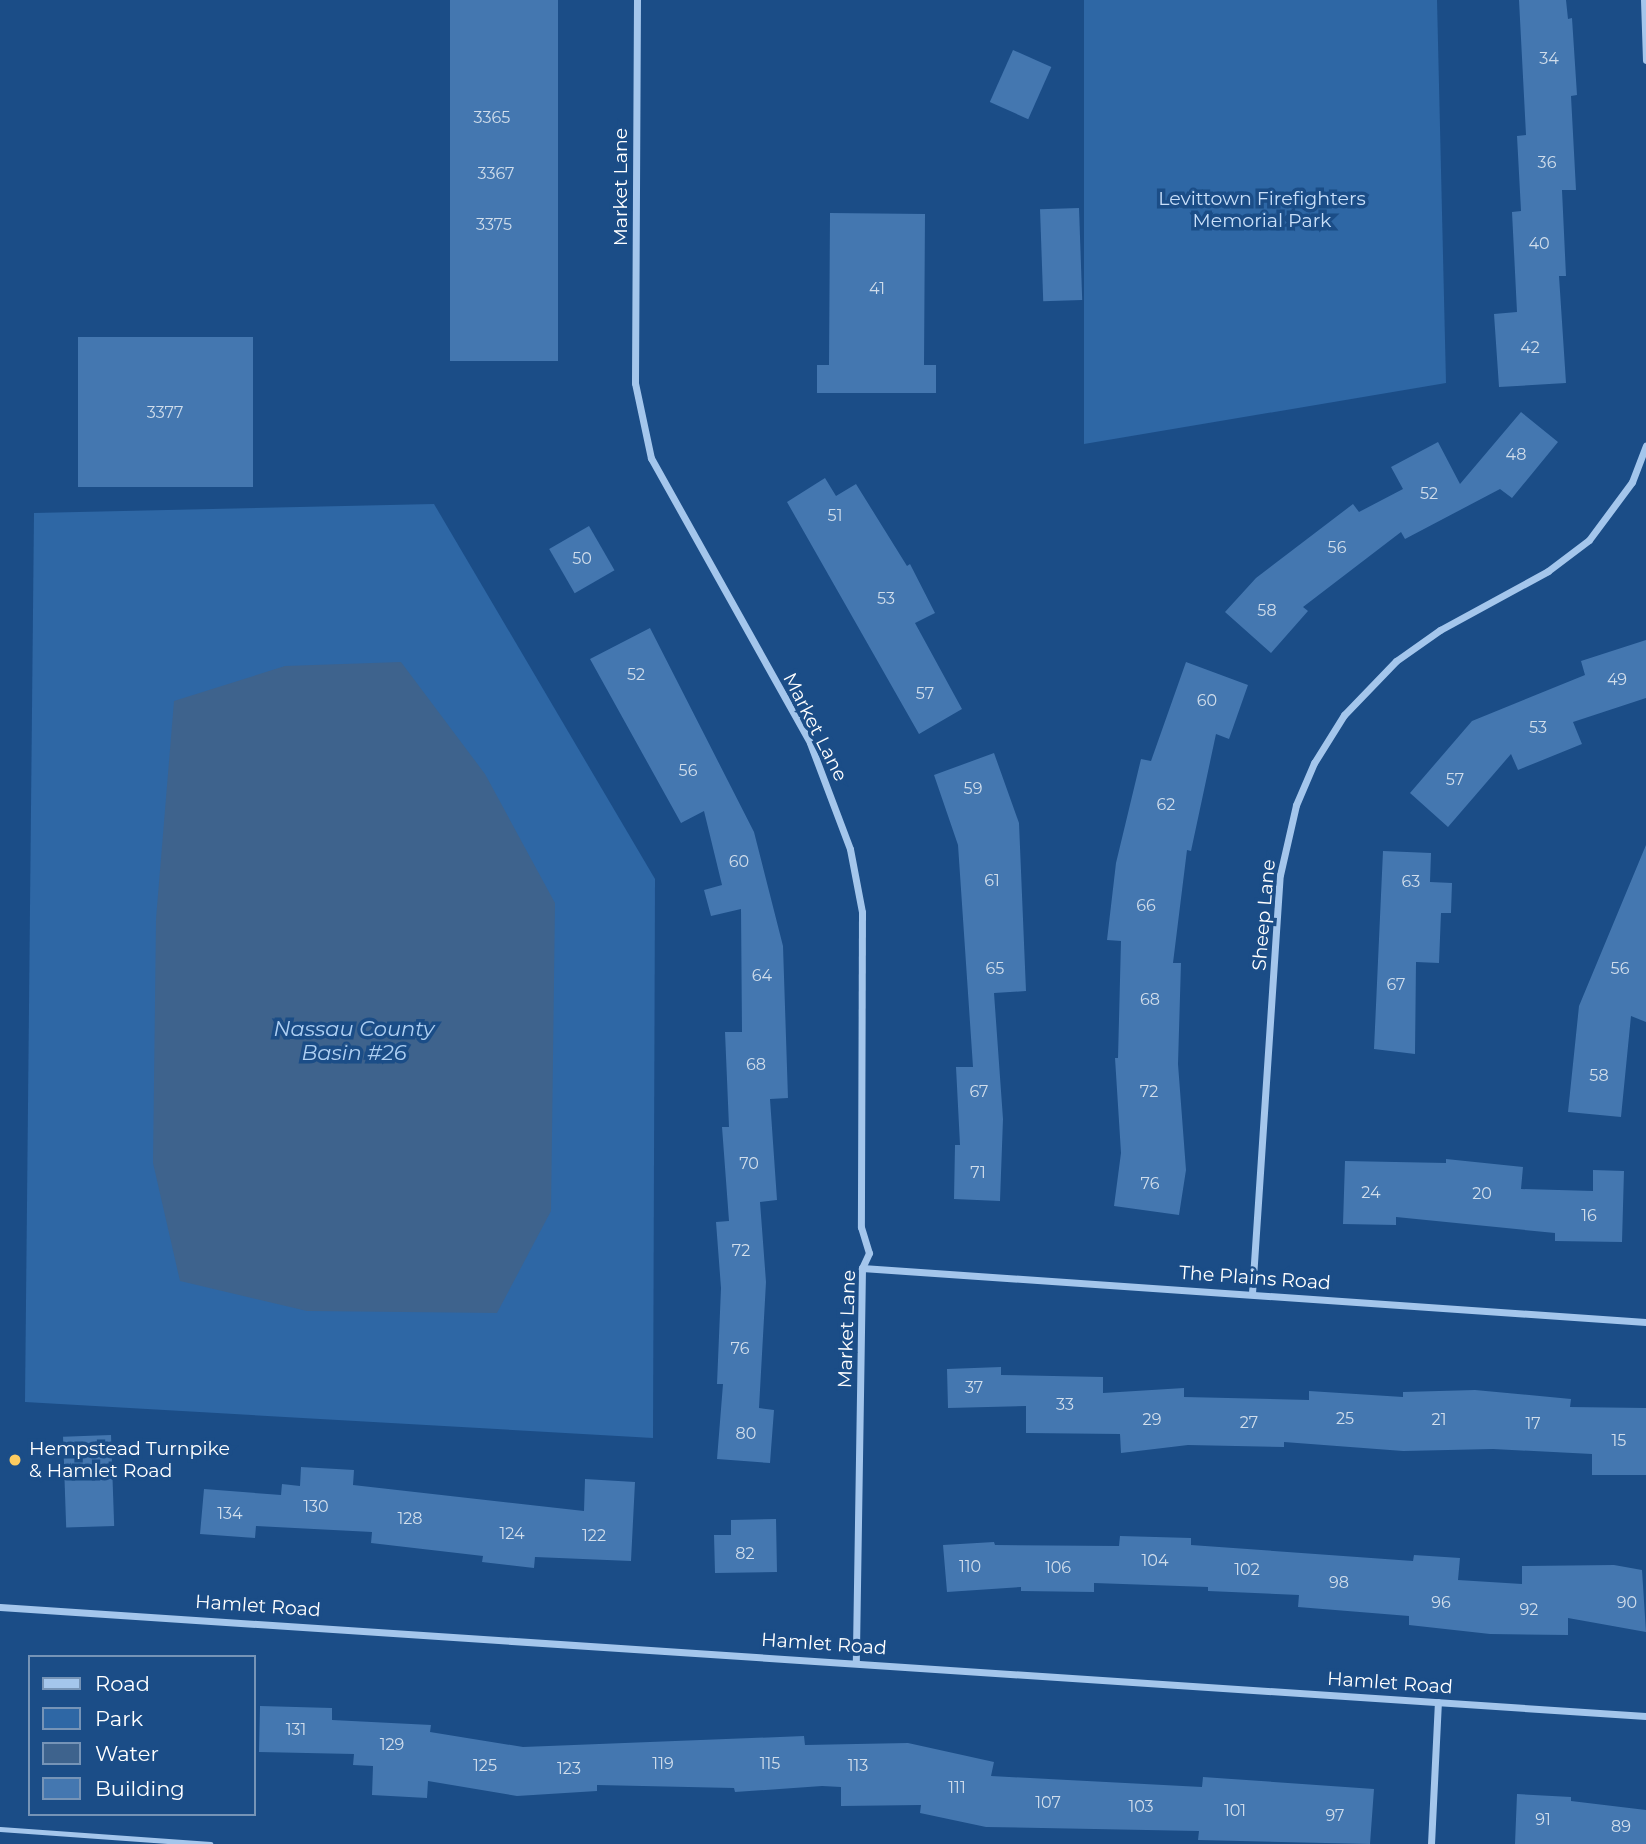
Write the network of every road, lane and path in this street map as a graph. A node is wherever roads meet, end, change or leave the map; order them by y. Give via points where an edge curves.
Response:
1 (637, 0) edge
2 (1644, 0) edge
3 (1646, 60) edge
4 (1646, 446) edge
5 (862, 1268) junction
6 (1252, 1293) junction
7 (1646, 1322) edge
8 (0, 1606) edge
9 (856, 1662) junction
10 (1438, 1702) junction
11 (1646, 1717) edge
12 (0, 1829) edge
13 (210, 1844) edge
14 (1431, 1844) edge

1 - 5 street, Market Lane via 635,383 651,458 664,489 810,743 850,849 862,912 865,962 861,1227 870,1254
2 - 3 street
4 - 6 street, Sheep Lane via 1632,482 1589,540 1548,571 1440,630 1396,661 1344,715 1314,763 1296,805 1280,875
5 - 6 street, The Plains Road
5 - 9 street, Market Lane
6 - 7 street, The Plains Road
8 - 9 street, Hamlet Road
9 - 10 street, Hamlet Road
10 - 11 street, Hamlet Road
10 - 14 street
12 - 13 lane

